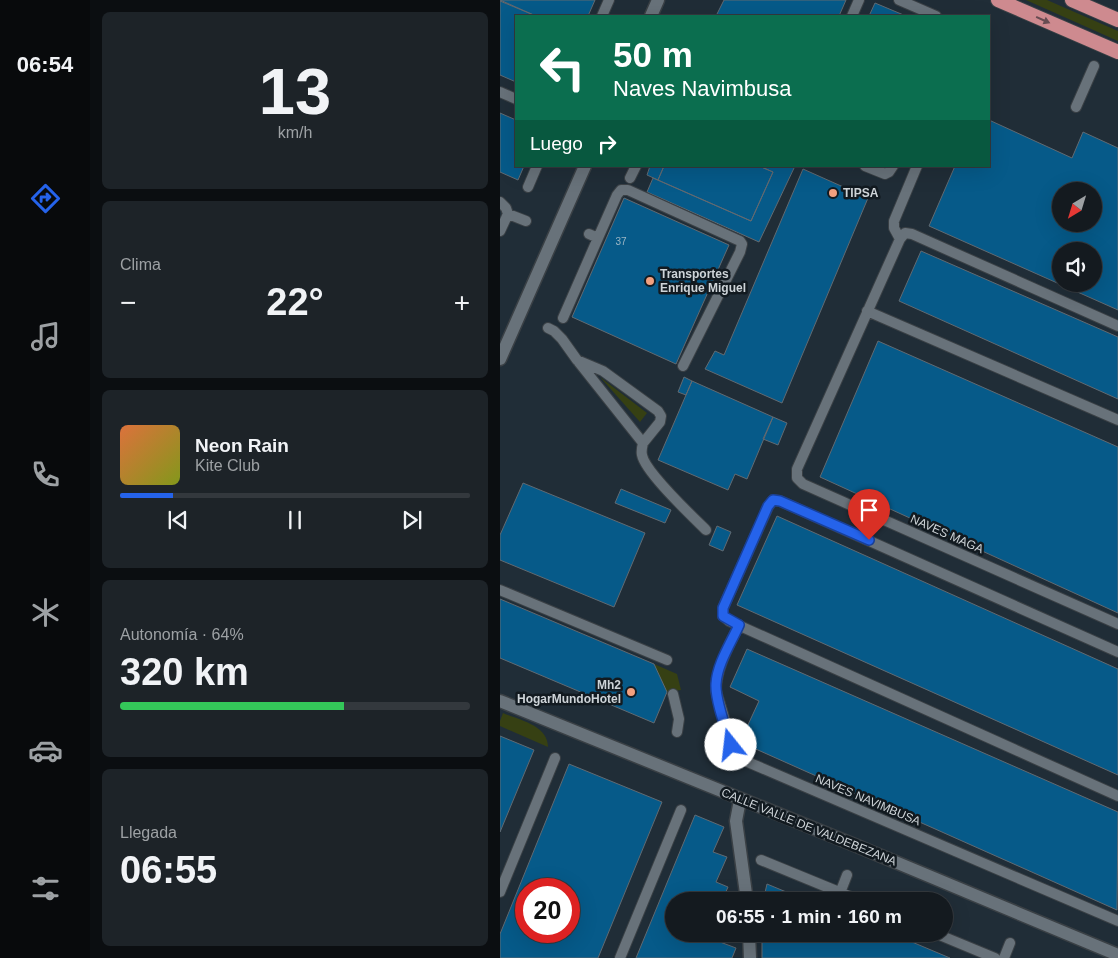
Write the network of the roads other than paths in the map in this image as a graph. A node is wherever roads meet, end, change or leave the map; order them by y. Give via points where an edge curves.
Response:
1 (609, 0) edge
2 (658, 0) edge
3 (859, 0) edge
4 (898, 0) edge
5 (998, 0) edge
6 (1072, 0) edge
7 (602, 15) edge
8 (651, 15) edge
9 (852, 15) edge
10 (934, 15) edge
11 (1118, 20) edge
12 (1118, 52) edge
13 (1094, 66) dead end
14 (500, 92) edge
15 (515, 99) edge
16 (1076, 107) dead end
17 (537, 167) edge
18 (585, 167) edge
19 (636, 167) edge
20 (868, 167) edge
21 (892, 167) edge
22 (917, 167) edge
23 (630, 178) dead end
24 (528, 187) dead end
25 (500, 202) edge
26 (508, 214) junction
27 (526, 221) dead end
28 (500, 231) edge
29 (900, 239) junction
30 (868, 310) junction
31 (563, 318) dead end
32 (1118, 326) edge
33 (548, 328) dead end
34 (500, 359) edge
35 (577, 360) junction
36 (683, 366) dead end
37 (1118, 420) edge
38 (643, 443) junction
39 (706, 530) dead end
40 (500, 590) edge
41 (1118, 624) edge
42 (739, 625) junction
43 (1118, 652) edge
44 (667, 660) dead end
45 (673, 694) dead end
46 (500, 702) edge
47 (677, 732) dead end
48 (555, 758) dead end
49 (1118, 796) edge
50 (740, 800) junction
51 (681, 810) dead end
52 (761, 860) dead end
53 (847, 875) dead end
54 (500, 892) edge
55 (746, 892) edge
56 (840, 892) joint
57 (1118, 921) edge
58 (953, 941) edge
59 (749, 942) edge
60 (1010, 943) dead end
61 (1118, 955) edge
62 (620, 958) edge
63 (750, 958) edge
64 (995, 958) edge
65 (1004, 958) edge

1 - 7 lane
2 - 8 street
3 - 9 lane
4 - 10 lane
5 -> 12 highway
6 - 11 highway
13 - 16 lane
14 - 15 lane
17 - 24 lane
18 - 34 street
19 - 23 lane
20 - 21 lane via 885,174
22 - 29 lane via 894,221
25 - 26 lane
26 - 27 lane
26 - 28 lane
29 - 30 lane, NAVES MAGA
29 - 32 lane via 905,234 912,234
30 - 37 lane
30 - 41 lane, NAVES MAGA via 797,469 797,478 803,484
31 - 36 lane via 594,236 617,195 621,190 628,190 742,244
33 - 35 lane via 562,339
35 - 38 lane
35 - 38 lane via 604,372 662,416
38 - 39 lane via 645,463
40 - 44 lane
42 - 43 lane via 723,616 723,608 773,500
42 - 49 lane
42 - 57 lane, NAVES NAVIMBUSA via 716,682 736,757
45 - 47 lane via 679,719
46 - 50 street, CALLE VALLE DE VALDEBEZANA
48 - 54 lane
50 - 55 street via 736,821
50 - 61 street, CALLE VALLE DE VALDEBEZANA
51 - 62 lane
52 - 56 lane
53 - 56 lane
58 - 64 lane
59 - 63 street
60 - 65 lane

